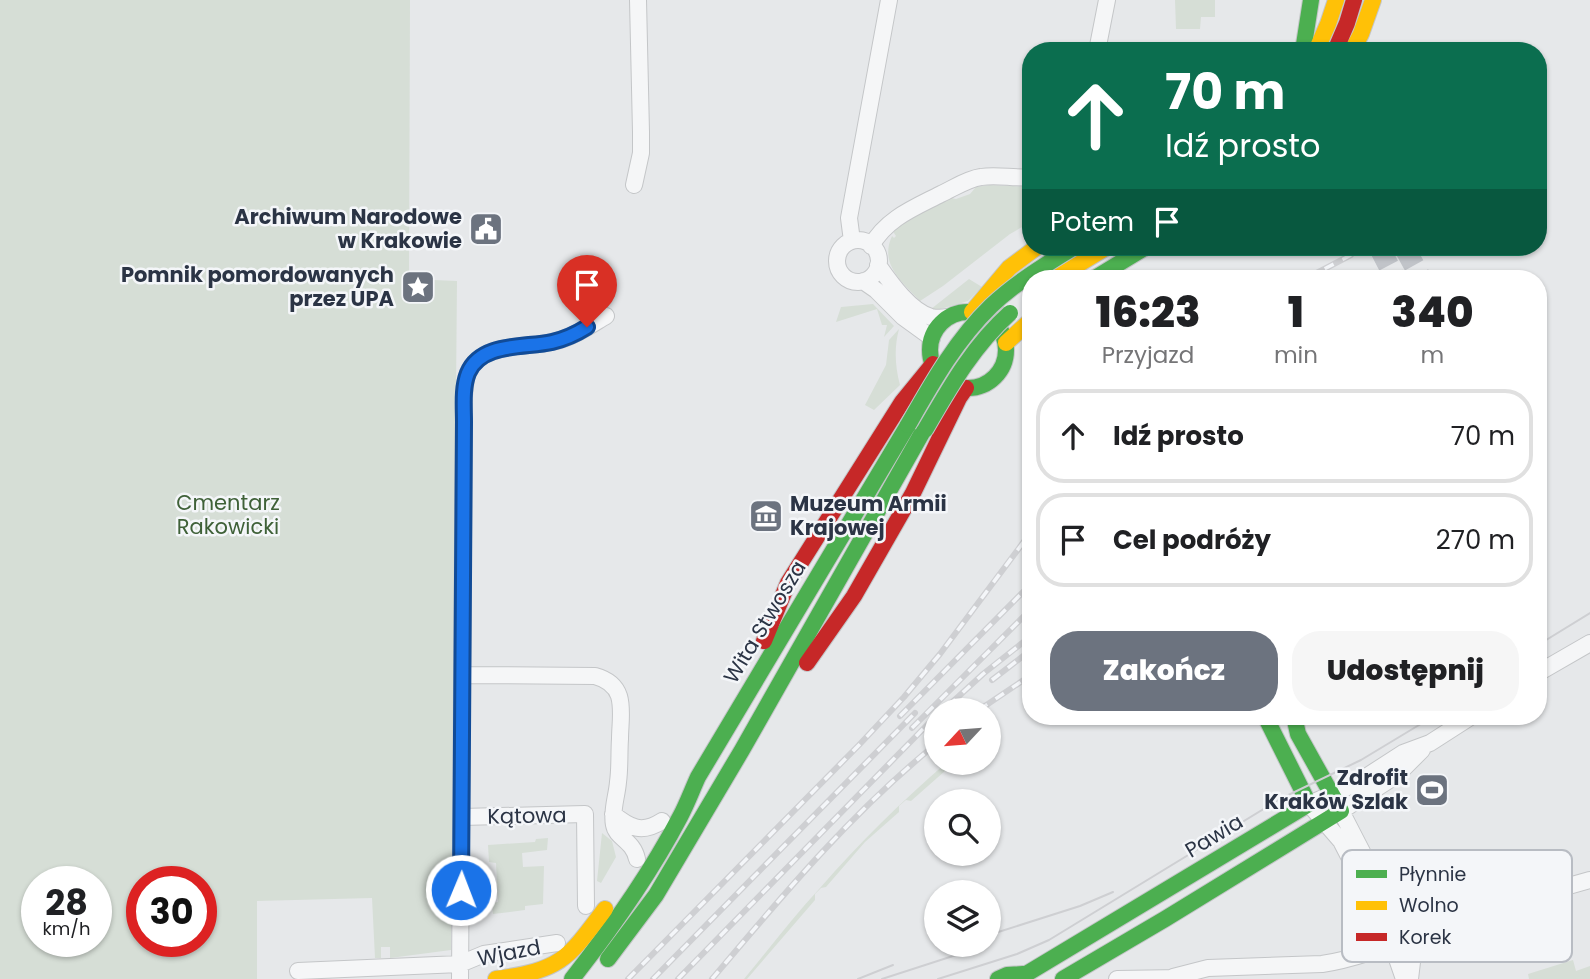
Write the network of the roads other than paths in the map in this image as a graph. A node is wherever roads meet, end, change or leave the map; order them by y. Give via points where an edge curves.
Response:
1 (638, 0) edge
2 (889, 0) edge
3 (1107, 0) edge
4 (1311, 0) edge
5 (1373, 0) edge
6 (1335, 2) edge
7 (1353, 4) edge
8 (1099, 42) edge
9 (1304, 42) edge
10 (1320, 42) edge
11 (1338, 42) edge
12 (1357, 42) edge
13 (1022, 178) edge
14 (634, 185) dead end
15 (852, 241) junction
16 (872, 246) junction
17 (1022, 256) edge
18 (1059, 256) edge
19 (1092, 256) edge
20 (1131, 256) edge
21 (878, 265) junction
22 (1037, 270) edge
23 (1069, 270) edge
24 (1108, 270) edge
25 (863, 281) junction
26 (1022, 281) edge
27 (1021, 304) dead end
28 (972, 312) junction
29 (606, 316) dead end
30 (948, 317) junction
31 (1022, 329) edge
32 (932, 338) junction
33 (1006, 344) junction
34 (933, 365) junction
35 (966, 388) junction
36 (1590, 643) edge
37 (1547, 668) edge
38 (462, 674) junction
39 (739, 707) junction
40 (1270, 725) edge
41 (1296, 725) edge
42 (1458, 725) edge
43 (1430, 743) junction
44 (742, 750) junction
45 (698, 777) junction
46 (1331, 794) junction
47 (1309, 804) junction
48 (1340, 811) junction
49 (613, 814) junction
50 (462, 817) junction
51 (662, 821) junction
52 (1324, 821) junction
53 (1346, 850) edge
54 (1358, 850) edge
55 (634, 864) joint
56 (1590, 880) edge
57 (1572, 885) edge
58 (611, 900) dead end
59 (586, 906) dead end
60 (557, 943) dead end
61 (1342, 959) edge
62 (298, 971) dead end
63 (460, 971) edge
64 (597, 973) dead end
65 (1021, 977) edge
66 (496, 979) edge
67 (572, 979) edge
68 (998, 979) edge
69 (1063, 979) edge
70 (1117, 979) edge

1 - 14 street via 641,153
2 - 15 street via 849,218
3 - 8 street
4 - 9 main road
5 - 12 main road
6 - 10 main road
7 - 11 main road
13 - 16 street via 970,180 901,214
15 - 16 street
15 - 25 street via 839,250 837,266 847,279
16 - 21 street
17 - 28 main road
18 - 22 main road, Wita Stwosza, bridge
19 - 23 main road
20 - 24 main road
21 - 25 street
21 - 30 street via 912,305 932,317
25 - 32 street
26 - 39 main road, Wita Stwosza, bridge via 991,306 947,359
27 - 44 main road, Wita Stwosza, bridge via 1002,319 958,373
28 - 30 main road
28 - 33 main road via 995,322
29 - 38 street via 565,339 486,354 468,373 464,395
30 - 32 main road
31 - 33 main road
32 - 34 main road
33 - 35 main road via 1000,372 984,385
34 - 35 main road via 946,381
34 - 39 main road via 902,402 788,583
35 - 44 main road via 855,596
36 - 37 street
38 - 49 street via 606,679 618,695 620,711
38 - 50 street
39 - 45 main road, Wita Stwosza
40 - 47 main road
41 - 46 main road
42 - 43 street, Pawia
43 - 46 street, Pawia
43 - 48 street, Pawia via 1396,775
44 - 64 main road, Wita Stwosza via 656,895
45 - 51 main road
45 - 67 main road, Wita Stwosza via 679,820 642,880
46 - 47 street, Pawia
46 - 48 main road
47 - 52 street
47 - 65 main road, Pawia
48 - 52 main road, Pawia
48 - 54 street
49 - 51 street via 637,828
49 - 55 street via 614,829 634,848
50 - 59 street, Kątowa via 585,814
50 - 63 street
51 - 55 main road
52 - 53 street
52 - 69 main road, Pawia
56 - 57 street
58 - 66 main road via 560,962 529,974
60 - 63 street, Wjazd via 484,954
61 - 70 street
62 - 63 street, Wjazd
65 - 68 main road, Pawia

